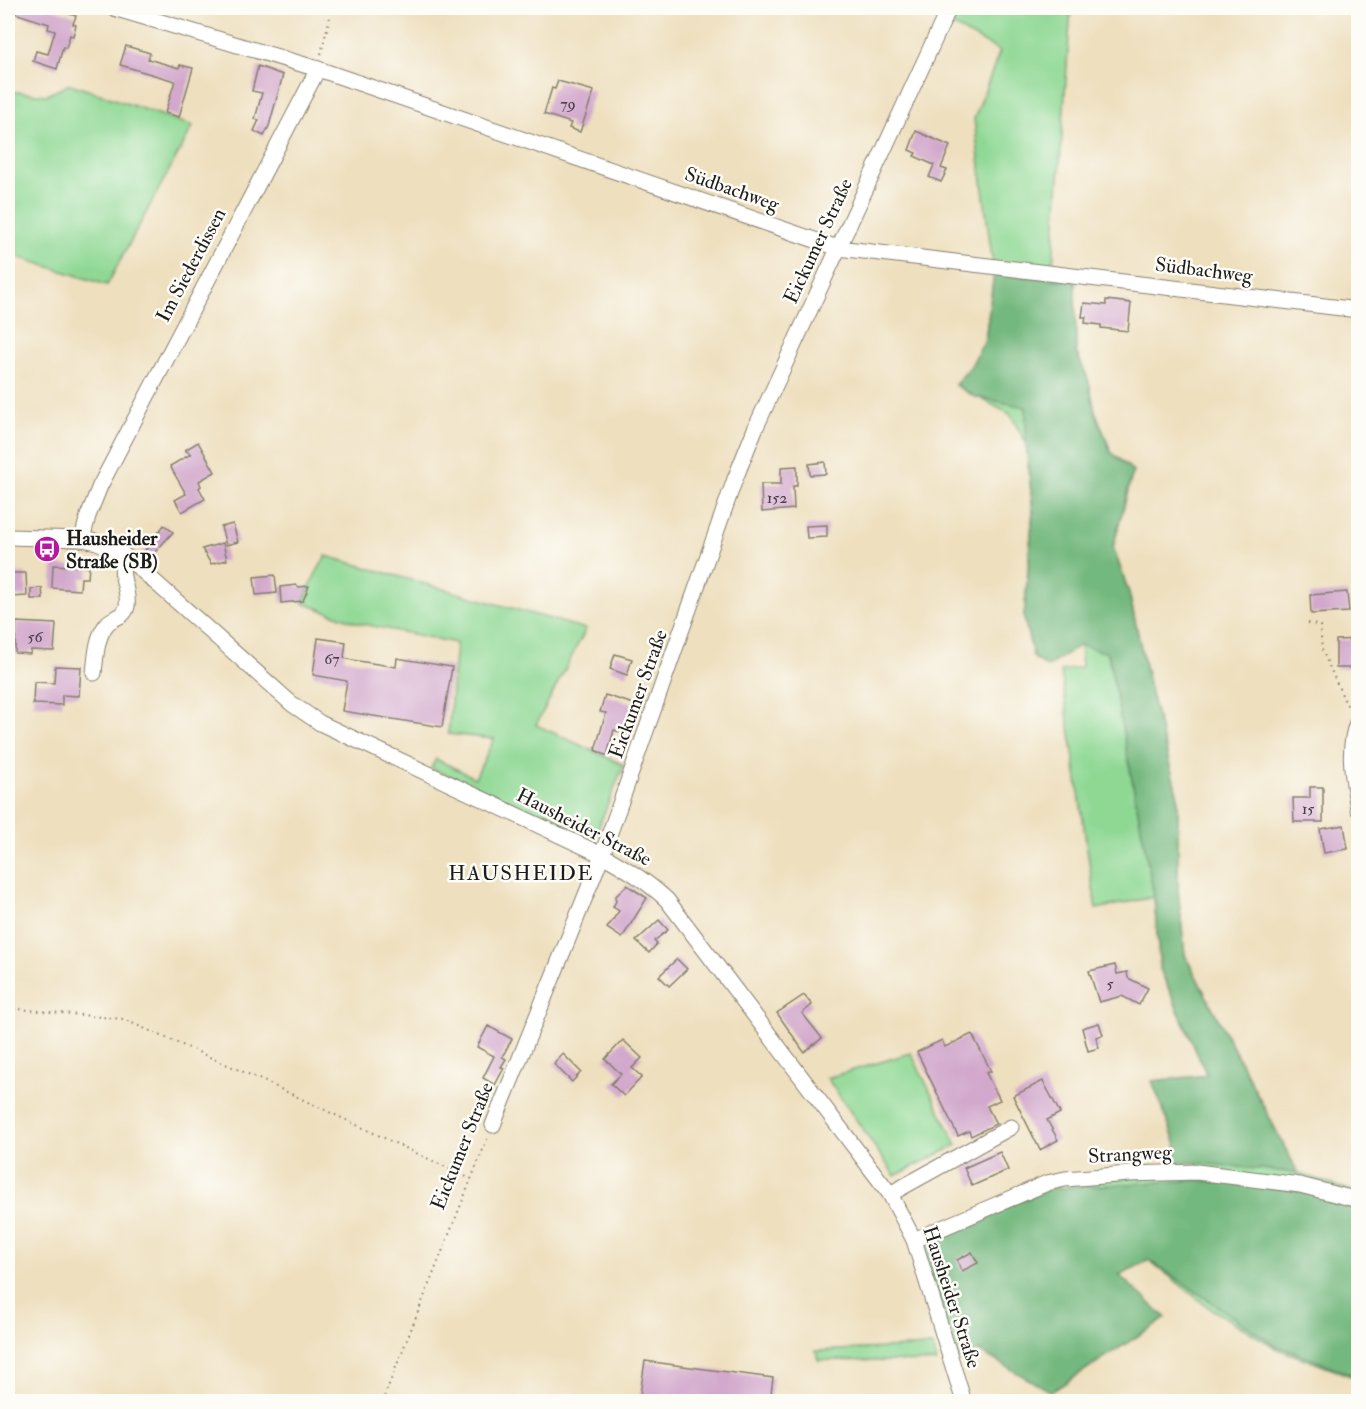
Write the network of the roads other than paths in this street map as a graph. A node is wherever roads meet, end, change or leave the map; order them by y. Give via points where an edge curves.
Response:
1 (114, 8) edge
2 (949, 8) edge
3 (318, 69) junction
4 (838, 248) junction
5 (1359, 310) edge
6 (8, 537) edge
7 (82, 540) junction
8 (124, 556) junction
9 (94, 673) dead end
10 (1359, 720) edge
11 (1359, 809) edge
12 (602, 855) junction
13 (493, 1125) road end
14 (1011, 1127) dead end
15 (890, 1194) junction
16 (1359, 1200) edge
17 (914, 1240) junction
18 (964, 1401) edge

1 - 3 street, Südbachweg
2 - 4 street, Eickumer Straße
3 - 4 street, Südbachweg
3 - 7 street, Im Siederdissen via 100,486
4 - 5 street, Südbachweg
4 - 12 street, Eickumer Straße via 735,479
6 - 7 street, Hausheider Straße
7 - 8 street, Hausheider Straße via 108,546
8 - 9 street via 121,571 126,610 110,620 102,631
8 - 12 street, Hausheider Straße via 292,704 320,723
10 - 11 street via 1350,748
12 - 13 street, Eickumer Straße
12 - 15 street, Hausheider Straße via 644,880 667,900
14 - 15 street
15 - 17 street, Hausheider Straße
16 - 17 street, Strangweg via 1300,1185 1197,1172 1065,1179 1047,1183
17 - 18 street, Hausheider Straße

